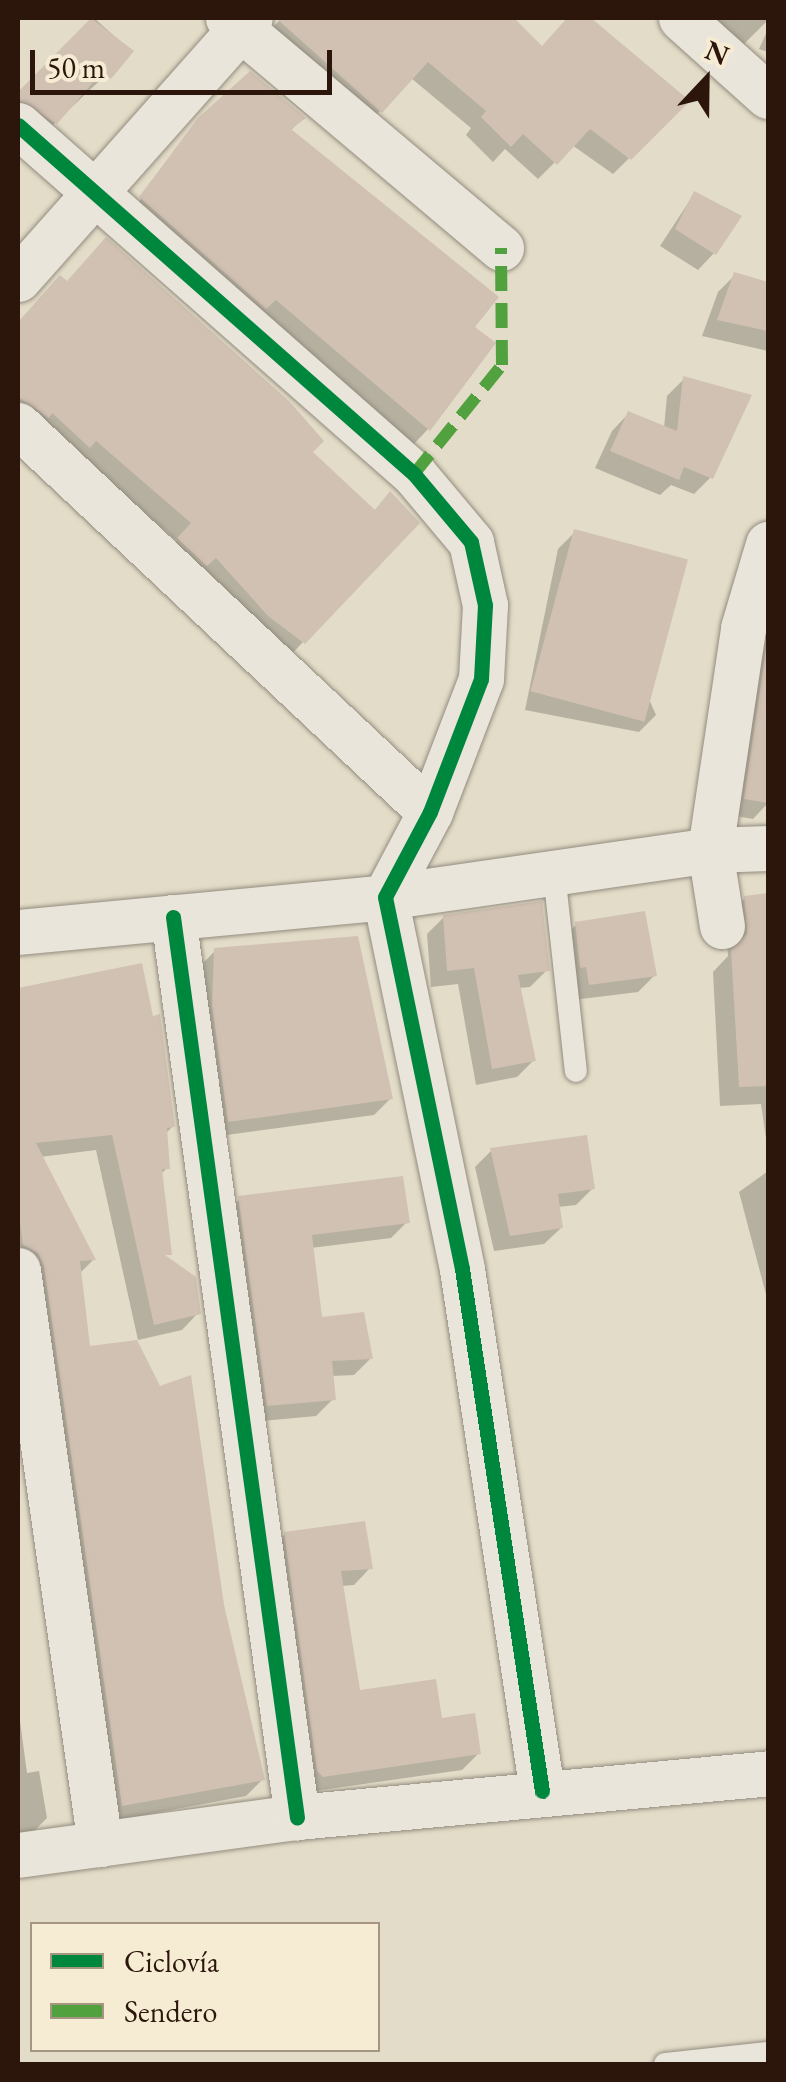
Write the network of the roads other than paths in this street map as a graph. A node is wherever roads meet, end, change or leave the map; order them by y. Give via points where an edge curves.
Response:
1 (681, 18) edge
2 (239, 21) edge
3 (767, 89) edge
4 (18, 124) edge
5 (94, 192) junction
6 (501, 248) dead end
7 (18, 279) edge
8 (18, 425) edge
9 (768, 544) edge
10 (430, 812) junction
11 (768, 848) edge
12 (710, 850) junction
13 (554, 873) junction
14 (386, 897) junction
15 (173, 918) junction
16 (722, 926) dead end
17 (18, 932) edge
18 (576, 1071) dead end
19 (18, 1270) edge
20 (768, 1772) edge
21 (542, 1791) junction
22 (297, 1817) junction
23 (100, 1844) junction
24 (18, 1855) edge
25 (766, 2057) edge
26 (665, 2064) edge

1 - 3 street
2 - 5 street
2 - 6 street
4 - 5 street
5 - 7 street
5 - 10 street via 414,474 472,542 485,606 480,679
8 - 10 street
9 - 12 street via 743,628
10 - 14 street
11 - 12 street
12 - 13 street
12 - 16 street
13 - 14 street
13 - 18 lane
14 - 15 street
14 - 21 street via 462,1270
15 - 17 street
15 - 22 street
19 - 23 street
20 - 21 street
21 - 22 street
22 - 23 street
23 - 24 street
25 - 26 lane

